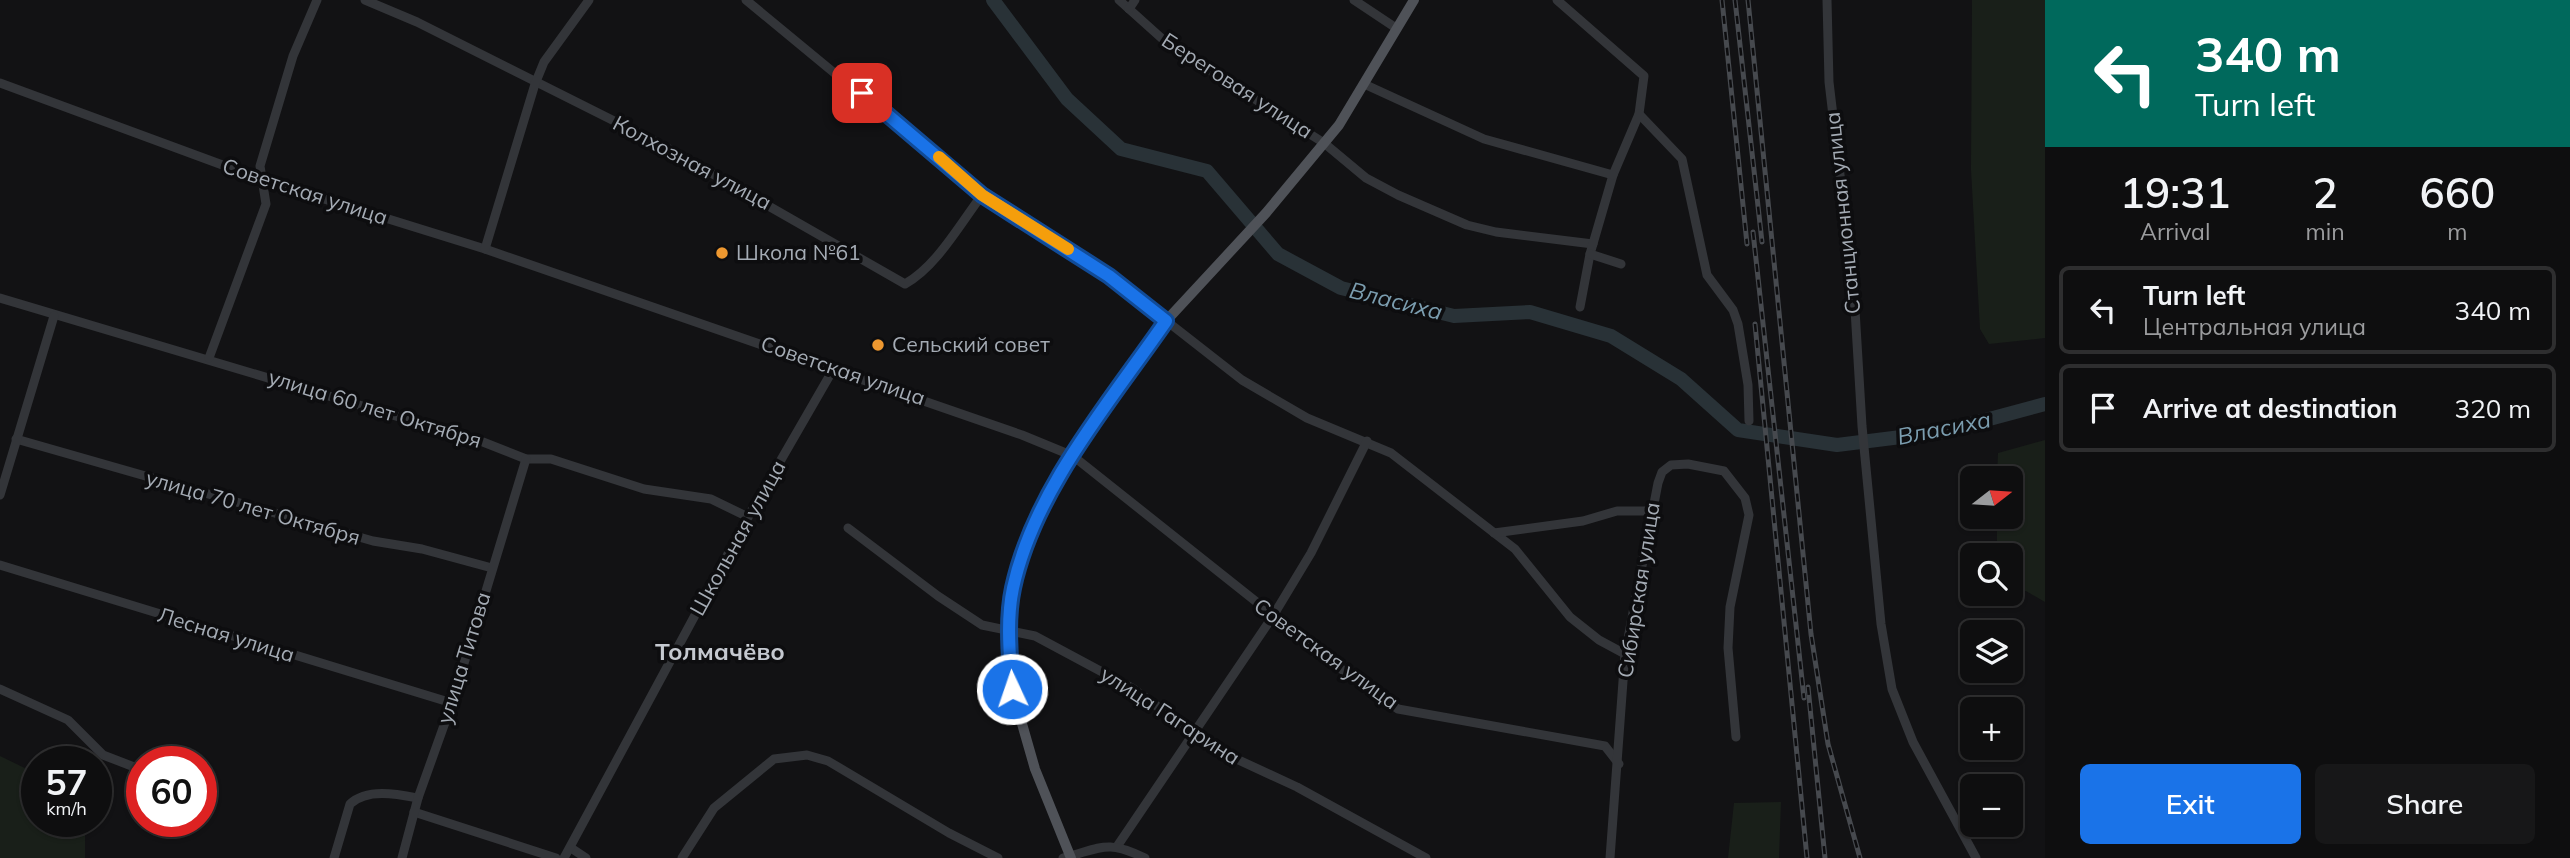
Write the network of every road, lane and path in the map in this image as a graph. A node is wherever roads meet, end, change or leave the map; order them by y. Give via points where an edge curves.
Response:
1 (317, 0) edge
2 (365, 0) edge
3 (589, 0) edge
4 (746, 0) edge
5 (1119, 0) edge
6 (1135, 0) edge
7 (1354, 0) edge
8 (1414, 0) edge
9 (1557, 0) edge
10 (1827, 0) edge
11 (1129, 9) junction
12 (1396, 28) junction
13 (0, 83) edge
14 (535, 84) junction
15 (1364, 84) junction
16 (1639, 114) junction
17 (1324, 143) junction
18 (1613, 175) junction
19 (263, 180) junction
20 (982, 195) junction
21 (1593, 244) junction
22 (485, 249) junction
23 (1590, 254) junction
24 (1621, 264) dead end
25 (0, 298) edge
26 (1580, 307) dead end
27 (54, 316) junction
28 (1166, 321) junction
29 (209, 358) junction
30 (834, 368) junction
31 (1749, 421) dead end
32 (16, 439) junction
33 (1367, 441) junction
34 (1073, 456) junction
35 (527, 458) junction
36 (0, 495) edge
37 (1650, 511) junction
38 (748, 517) junction
39 (848, 528) dead end
40 (1494, 533) junction
41 (0, 565) edge
42 (492, 568) junction
43 (1273, 616) junction
44 (1009, 633) junction
45 (1625, 654) junction
46 (0, 689) edge
47 (452, 703) junction
48 (1194, 733) junction
49 (1736, 737) dead end
50 (126, 764) edge
51 (1619, 764) junction
52 (418, 798) junction
53 (414, 812) junction
54 (1118, 845) junction
55 (571, 848) junction
56 (1068, 857) edge
57 (334, 858) edge
58 (402, 858) edge
59 (556, 858) edge
60 (564, 858) edge
61 (586, 858) edge
62 (682, 858) edge
63 (998, 858) edge
64 (1145, 858) edge
65 (1426, 858) edge
66 (1609, 858) edge
67 (1976, 858) edge

1 - 19 street via 293,55 263,154
2 - 14 street, Колхозная улица
3 - 14 street via 544,62
4 - 20 street
5 - 11 street, Береговая улица
6 - 11 street
7 - 12 street
8 - 12 main road
9 - 16 street via 1644,76
10 - 67 street, Станционная улица via 1829,82 1854,293 1881,624 1892,689 1913,742
11 - 17 street, Береговая улица via 1168,44
12 - 15 main road
13 - 19 street, Советская улица
14 - 20 street, Колхозная улица via 662,145 905,284 933,259
14 - 22 street
15 - 17 main road
15 - 18 street via 1484,139
16 - 18 street
16 - 31 street via 1682,159 1707,275 1738,324
17 - 21 street, Береговая улица via 1366,178 1467,225
17 - 28 main road via 1266,214
18 - 21 street
19 - 22 street, Советская улица
19 - 29 street via 266,204
20 - 28 street via 1109,276
21 - 23 street
22 - 30 street, Советская улица
23 - 24 street
23 - 26 street
25 - 27 street, улица 60 лет Октября
27 - 29 street, улица 60 лет Октября
27 - 32 street
28 - 33 street via 1242,380 1307,418
28 - 34 main road
29 - 35 street, улица 60 лет Октября
30 - 34 street, Советская улица
30 - 38 street, Школьная улица
32 - 36 street
32 - 42 street, улица 70 лет Октября via 373,541
33 - 40 street via 1391,453
33 - 43 street via 1311,553
34 - 43 street, Советская улица
34 - 44 main road via 1029,532 1012,589
35 - 38 street, улица 60 лет Октября via 551,459 644,489 711,499
35 - 42 street, улица Титова
37 - 40 street via 1617,511 1583,521
37 - 45 street, Сибирская улица
37 - 49 street, Сибирская улица via 1662,472 1671,466 1688,464 1724,471 1745,498 1749,515 1730,607 1728,648
38 - 55 street, Школьная улица
39 - 44 street, улица Гагарина via 982,625
40 - 45 street via 1515,549 1570,617
41 - 47 street, Лесная улица
42 - 47 street, улица Титова
43 - 48 street
43 - 51 street, Советская улица via 1398,709 1605,746
44 - 48 street, улица Гагарина via 1035,636 1132,688
44 - 56 main road via 1012,689
45 - 51 street, Сибирская улица
46 - 50 street via 68,719 103,755
47 - 52 street, улица Титова
48 - 54 street
48 - 65 street, улица Гагарина via 1217,750 1297,787
51 - 66 street, Сибирская улица
52 - 53 street, улица Титова
52 - 57 street via 389,793 355,799
53 - 58 street, улица Титова
53 - 59 street
54 - 56 street
54 - 64 street
55 - 60 street, Школьная улица
55 - 61 street
62 - 63 street via 714,808 754,774 774,759 807,755 828,761

